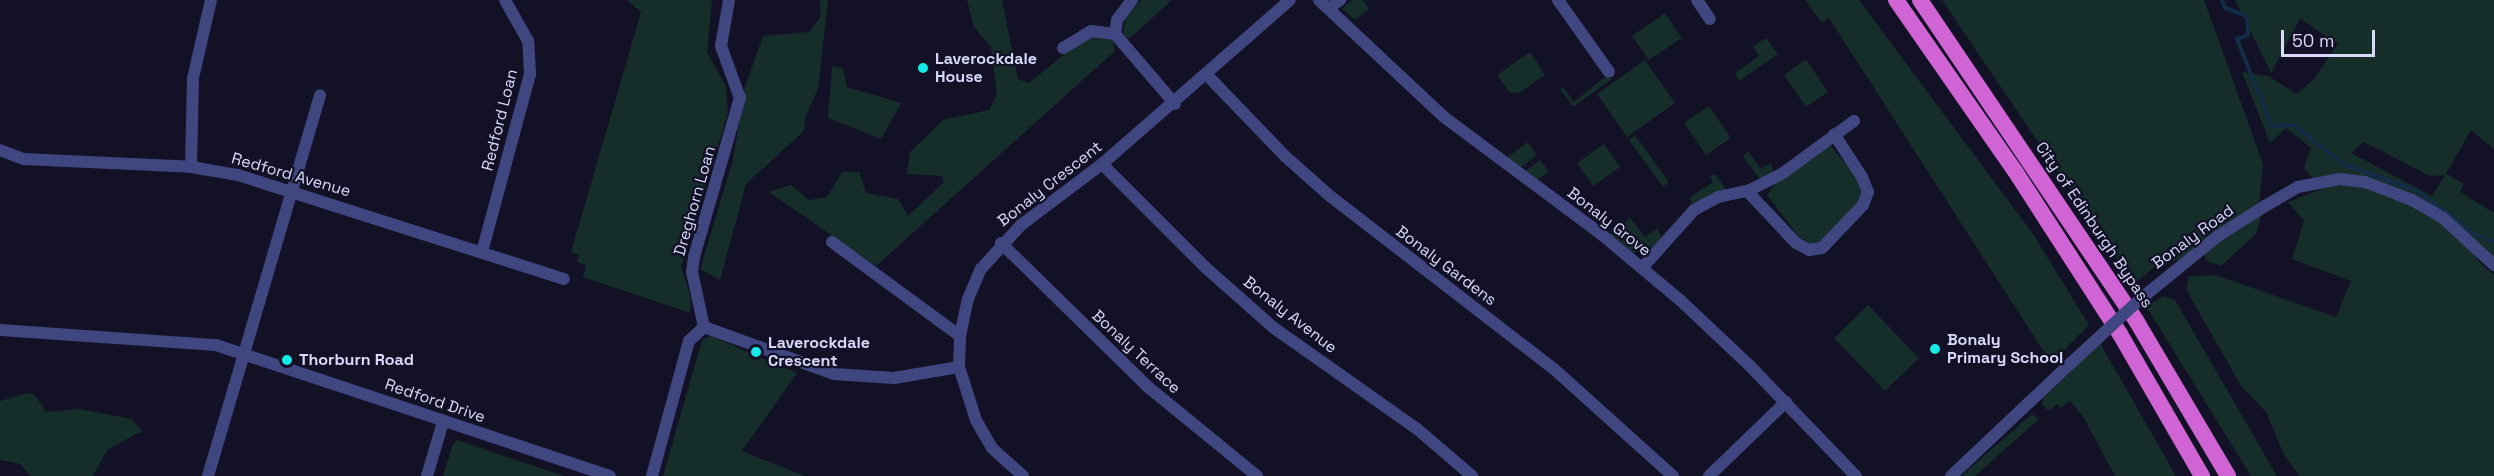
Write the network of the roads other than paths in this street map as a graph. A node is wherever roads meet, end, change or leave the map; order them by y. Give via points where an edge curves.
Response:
1 (211, 0) edge
2 (505, 0) edge
3 (729, 0) edge
4 (1132, 0) edge
5 (1290, 0) edge
6 (1340, 0) edge
7 (1558, 0) edge
8 (1697, 0) edge
9 (1896, 0) edge
10 (1920, 0) edge
11 (1324, 4) edge
12 (1710, 19) dead end
13 (1115, 34) junction
14 (1063, 48) dead end
15 (1609, 72) dead end
16 (1206, 75) junction
17 (320, 94) dead end
18 (1174, 104) junction
19 (1854, 121) dead end
20 (1834, 134) junction
21 (0, 150) edge
22 (1102, 164) junction
23 (191, 167) junction
24 (292, 190) junction
25 (1747, 190) junction
26 (832, 242) dead end
27 (1001, 243) junction
28 (482, 252) junction
29 (2494, 265) edge
30 (1642, 268) junction
31 (564, 279) dead end
32 (704, 327) junction
33 (0, 330) edge
34 (960, 336) junction
35 (246, 354) junction
36 (959, 367) junction
37 (1786, 402) junction
38 (443, 422) junction
39 (208, 476) edge
40 (427, 476) edge
41 (610, 476) edge
42 (652, 476) edge
43 (1023, 476) edge
44 (1257, 476) edge
45 (1472, 476) edge
46 (1673, 476) edge
47 (1709, 476) edge
48 (1856, 476) edge
49 (1951, 476) edge
50 (2202, 476) edge
51 (2228, 476) edge

1 - 23 street via 193,78
2 - 28 street, Redford Loan via 528,40 530,74
3 - 32 street, Dreghorn Loan via 721,46 740,98 694,257 692,272
4 - 13 street via 1117,20
5 - 16 street, Bonaly Crescent
6 - 11 street
7 - 15 street
8 - 12 street
9 - 50 highway via 2108,314
10 - 51 highway, City of Edinburgh Bypass via 2137,322
11 - 30 street, Bonaly Grove via 1444,117
13 - 14 street via 1091,31
13 - 18 street
16 - 18 street, Bonaly Crescent
16 - 46 street, Bonaly Gardens via 1330,196 1554,369
17 - 24 street
18 - 22 street, Bonaly Crescent
19 - 20 street
20 - 25 street via 1783,173
20 - 25 street via 1868,192 1863,205 1822,248 1809,250 1796,243
21 - 23 street, Redford Avenue via 24,159
22 - 27 street, Bonaly Crescent
22 - 45 street, Bonaly Avenue via 1205,267 1274,328 1416,429
23 - 24 street, Redford Avenue
24 - 28 street, Redford Avenue
24 - 35 street
25 - 30 street via 1718,196 1694,210
26 - 34 street via 842,255
27 - 34 street, Bonaly Crescent via 981,269 968,299
27 - 44 street, Bonaly Terrace via 1148,387
28 - 31 street, Redford Avenue
29 - 49 street, Bonaly Road, bridge via 2442,218 2412,200 2365,182 2340,179 2298,187 2218,236 2138,301
30 - 37 street, Bonaly Grove
32 - 36 street via 834,374 894,378
32 - 42 street via 689,341
33 - 35 street, Redford Drive via 188,341
34 - 36 street, Bonaly Crescent
35 - 38 street, Redford Drive
35 - 39 street
36 - 43 street, Bonaly Crescent via 976,420 992,448
37 - 47 street
37 - 48 street, Bonaly Grove
38 - 40 street
38 - 41 street, Redford Drive

